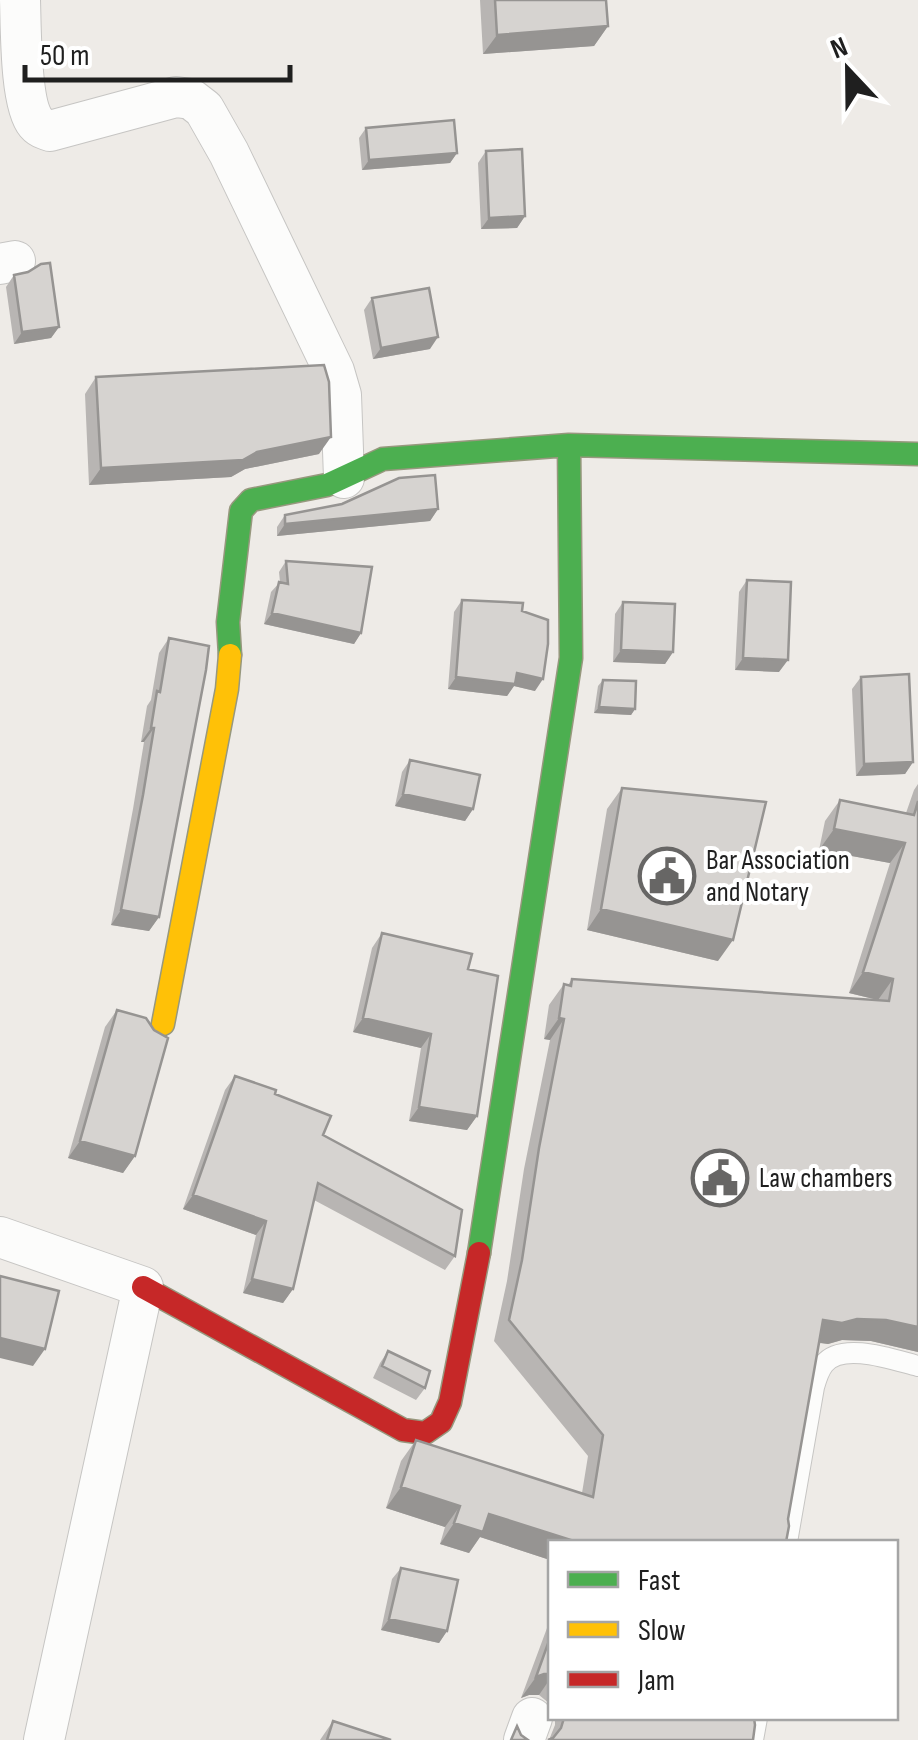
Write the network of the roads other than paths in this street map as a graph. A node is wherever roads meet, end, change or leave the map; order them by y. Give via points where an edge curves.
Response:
1 (20, 0) edge
2 (569, 446) junction
3 (918, 454) edge
4 (344, 478) junction
5 (164, 1024) dead end
6 (0, 1237) edge
7 (143, 1287) junction
8 (918, 1366) edge
9 (787, 1540) edge
10 (44, 1740) edge

1 - 4 street via 26,95 38,127 50,131 176,97 204,109 339,382
2 - 3 street
2 - 4 street via 384,459
2 - 7 street via 568,675 476,1276 441,1422 425,1433 402,1430
4 - 5 street via 251,500 241,510 227,689
6 - 7 street
7 - 10 street
8 - 9 lane via 855,1352 824,1364 814,1387

